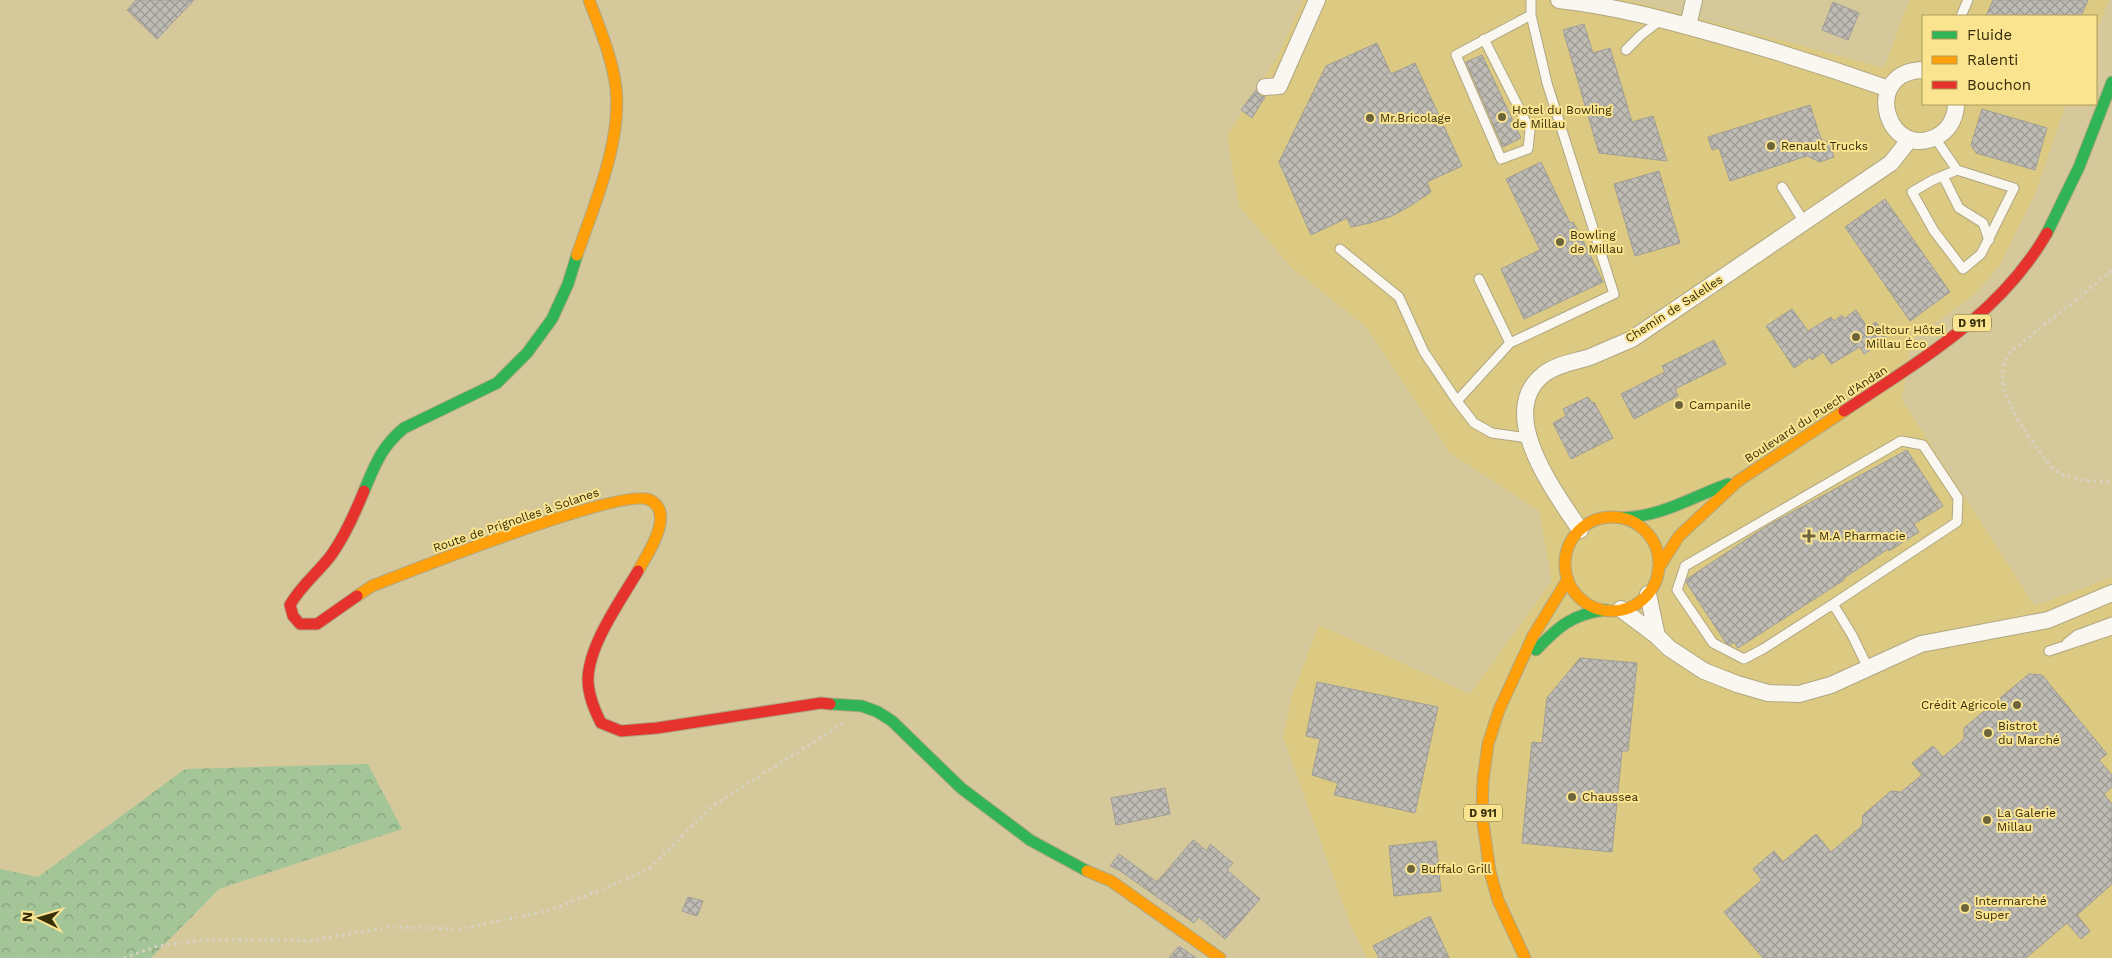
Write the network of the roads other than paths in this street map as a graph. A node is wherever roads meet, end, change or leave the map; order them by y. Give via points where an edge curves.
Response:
1 (589, 0) edge
2 (1317, 0) edge
3 (1531, 0) edge
4 (1559, 0) edge
5 (1694, 0) edge
6 (1968, 0) edge
7 (1593, 2) edge
8 (1531, 15) junction
9 (1960, 15) edge
10 (1662, 19) junction
11 (1688, 26) junction
12 (1484, 39) junction
13 (1626, 50) dead end
14 (1922, 70) edge
15 (2112, 82) edge
16 (1265, 87) dead end
17 (1889, 89) junction
18 (1956, 105) edge
19 (1935, 138) junction
20 (1910, 139) junction
21 (1957, 170) junction
22 (1943, 176) junction
23 (1782, 187) dead end
24 (1804, 222) junction
25 (1989, 240) junction
26 (1340, 249) dead end
27 (1479, 279) dead end
28 (1510, 342) junction
29 (1457, 401) junction
30 (1528, 438) junction
31 (1738, 481) junction
32 (1622, 518) junction
33 (1580, 530) junction
34 (1658, 569) junction
35 (1568, 579) junction
36 (2112, 593) edge
37 (1648, 594) junction
38 (1833, 604) junction
39 (1613, 610) junction
40 (2112, 622) edge
41 (2112, 630) edge
42 (1656, 636) junction
43 (2066, 644) junction
44 (2049, 651) dead end
45 (1520, 666) junction
46 (1868, 668) junction
47 (1220, 958) edge
48 (1525, 958) edge

1 - 47 street, Route de Prignolles à Solanes via 609,51 618,112 608,161 568,284 552,319 527,353 497,383 404,428 391,439 379,455 349,527 331,555 296,594 290,605 293,616 300,624 317,624 372,586 502,537 604,504 642,497 652,500 661,515 660,525 652,547 596,648 588,676 593,708 601,723 621,731 657,728 822,702 862,706 878,712 892,721 960,788 1030,840 1111,881
2 - 16 street via 1279,86
3 - 8 lane
4 - 7 street
5 - 11 street
6 - 9 lane
7 - 10 street
8 - 12 lane
8 - 28 lane via 1547,83 1614,294
10 - 11 street
10 - 13 lane
11 - 17 street via 1808,60
12 - 12 lane via 1456,55 1501,159 1528,149 1530,130
14 - 17 street via 1904,74
15 - 31 street, Boulevard du Puech d'Andan / D 911 via 2056,218 2021,273 1994,302 1948,342
17 - 20 street via 1886,113 1895,129
18 - 19 street via 1952,122
19 - 20 street
19 - 21 lane
20 - 24 street, Chemin de Salelles via 1891,163
21 - 22 lane
21 - 25 lane via 2014,188
22 - 25 lane via 1959,208 1983,223
22 - 25 lane via 1912,192 1934,231 1963,269 1981,254
23 - 24 lane
24 - 30 street, Chemin de Salelles via 1632,339 1545,373 1533,384 1528,398 1525,417
26 - 29 lane via 1399,297 1424,352
27 - 28 lane
28 - 29 lane
29 - 30 lane via 1474,423 1492,433
30 - 33 street, Chemin de Salelles via 1550,485
31 - 32 street, Boulevard du Puech d'Andan / D 911 via 1708,490 1648,517
31 - 34 street, Boulevard du Puech d'Andan / D 911 via 1679,536
32 - 33 street via 1597,519
32 - 34 street via 1648,534 1656,549
33 - 35 street via 1566,555
34 - 37 street
35 - 39 street via 1581,598 1594,607
35 - 45 street, D 911 via 1533,636
36 - 46 street via 2048,620 1921,644
37 - 39 street via 1636,604
37 - 42 street
38 - 38 lane via 1956,522 1958,498 1923,445 1901,441 1685,566 1677,590 1713,643 1744,659
38 - 46 lane
39 - 42 street
39 - 45 street, D 911 via 1583,613 1565,622
40 - 43 lane via 2077,634
41 - 43 lane
42 - 46 street via 1704,671 1768,693 1799,694 1832,685
43 - 44 lane
45 - 48 street, D 911 via 1498,710 1488,744 1482,815 1490,872 1498,900

